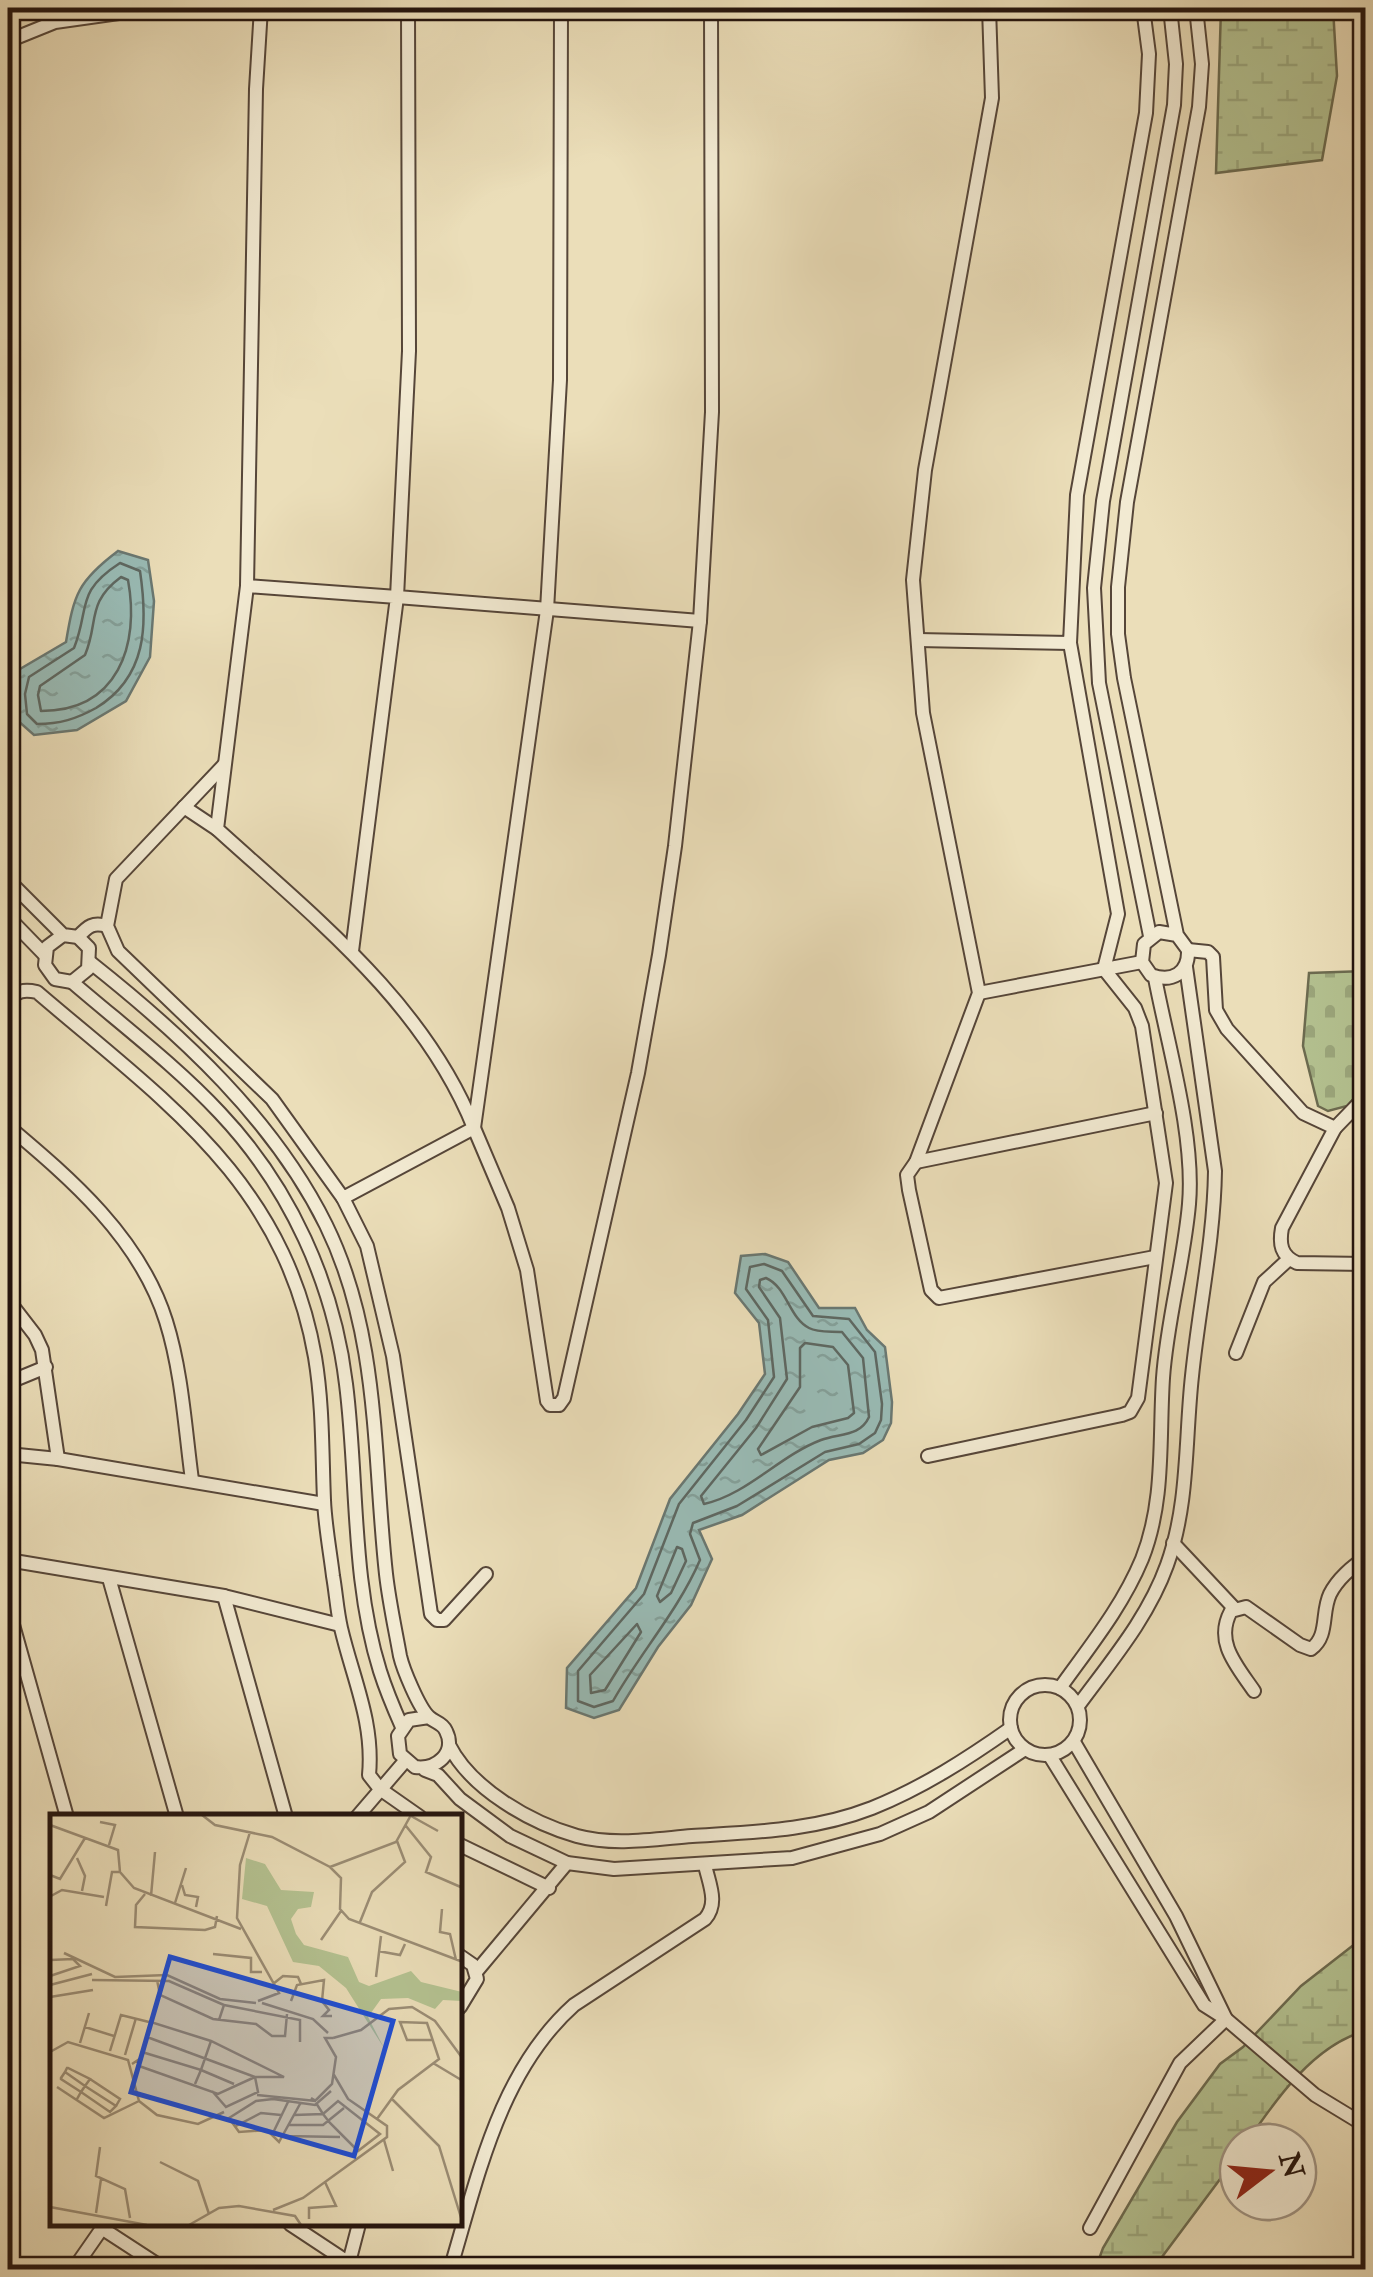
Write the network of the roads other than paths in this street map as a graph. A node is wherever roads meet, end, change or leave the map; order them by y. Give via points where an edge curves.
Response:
1 (17, 8) edge
2 (154, 8) edge
3 (261, 8) edge
4 (408, 8) edge
5 (561, 8) edge
6 (711, 8) edge
7 (989, 8) edge
8 (1143, 8) edge
9 (1170, 8) edge
10 (1196, 8) edge
11 (8, 13) edge
12 (8, 41) edge
13 (247, 586) junction
14 (397, 598) junction
15 (547, 610) junction
16 (700, 621) junction
17 (918, 640) junction
18 (1070, 642) junction
19 (224, 765) junction
20 (184, 807) junction
21 (217, 828) junction
22 (8, 880) edge
23 (8, 916) edge
24 (107, 926) junction
25 (1177, 935) junction
26 (71, 936) junction
27 (1150, 936) junction
28 (1188, 950) junction
29 (352, 951) junction
30 (44, 954) junction
31 (1142, 962) junction
32 (91, 963) junction
33 (1186, 968) junction
34 (1104, 969) junction
35 (1155, 978) junction
36 (72, 982) junction
37 (979, 993) junction
38 (8, 1002) edge
39 (1366, 1096) edge
40 (1156, 1113) junction
41 (8, 1126) edge
42 (474, 1128) junction
43 (1336, 1128) junction
44 (916, 1162) junction
45 (343, 1198) junction
46 (1155, 1257) junction
47 (1290, 1260) junction
48 (1366, 1264) edge
49 (8, 1300) edge
50 (1236, 1353) dead end
51 (46, 1367) junction
52 (10, 1377) edge
53 (8, 1398) edge
54 (8, 1454) edge
55 (928, 1456) dead end
56 (58, 1459) junction
57 (192, 1480) junction
58 (324, 1504) junction
59 (1173, 1543) junction
60 (1366, 1558) edge
61 (8, 1560) edge
62 (486, 1574) dead end
63 (108, 1578) junction
64 (224, 1596) junction
65 (8, 1607) edge
66 (1234, 1608) junction
67 (340, 1625) junction
68 (1060, 1688) junction
69 (1254, 1691) dead end
70 (1078, 1706) junction
71 (429, 1717) junction
72 (402, 1727) junction
73 (1011, 1728) junction
74 (1074, 1742) junction
75 (449, 1746) junction
76 (1025, 1749) junction
77 (1050, 1756) junction
78 (405, 1761) junction
79 (422, 1768) junction
80 (380, 1790) junction
81 (66, 1814) edge
82 (175, 1814) edge
83 (285, 1814) edge
84 (360, 1814) edge
85 (416, 1814) edge
86 (462, 1845) edge
87 (566, 1863) junction
88 (705, 1865) junction
89 (548, 1888) junction
90 (462, 1958) edge
91 (476, 1972) junction
92 (462, 2004) edge
93 (1226, 2020) junction
94 (1361, 2120) edge
95 (104, 2227) edge
96 (294, 2227) edge
97 (358, 2227) edge
98 (1090, 2228) dead end
99 (348, 2266) edge
100 (74, 2270) edge
101 (166, 2270) edge
102 (450, 2270) edge

1 - 11 street
2 - 12 street via 55,22
3 - 13 street
4 - 14 street via 409,351
5 - 15 street via 560,380
6 - 16 street via 712,412
7 - 17 street via 992,98 918,521
8 - 18 street via 1150,54 1146,113 1076,495
9 - 27 street via 1174,105 1102,502 1094,588 1099,683
10 - 25 street via 1199,107 1118,587 1124,678
13 - 14 street
13 - 19 street
14 - 15 street
14 - 29 street
15 - 16 street
15 - 42 street
16 - 42 street via 675,846 638,1073 559,1406 547,1401 517,1234
17 - 18 street
17 - 37 street via 923,714
18 - 34 street via 1118,914
19 - 20 street
19 - 21 street
20 - 21 street
20 - 24 street via 116,878
21 - 29 street
22 - 26 street
23 - 30 street
24 - 26 street via 97,923
24 - 45 street via 118,951 272,1099
25 - 27 street
25 - 28 street
26 - 30 street via 51,941
26 - 32 street via 88,948
27 - 31 street
28 - 33 street
28 - 43 street via 1213,957 1216,1010 1226,1029 1303,1113
29 - 42 street via 426,1040
30 - 36 street via 51,975
31 - 34 street
31 - 35 street
32 - 36 street
32 - 71 street via 159,1016 262,1128 329,1230 372,1379 386,1574 402,1667
33 - 35 street via 1166,980
33 - 59 street via 1216,1171
34 - 37 street
34 - 40 street via 1142,1026
35 - 68 street via 1182,1121 1189,1203 1163,1376 1162,1469 1155,1518 1131,1583
36 - 72 street via 221,1114 293,1214 318,1265 346,1382 370,1625
37 - 44 street
38 - 58 street via 16,992 37,992 195,1128 254,1201 298,1292 314,1354
39 - 43 street
40 - 44 street
40 - 46 street via 1166,1183
41 - 57 street via 100,1211 150,1282 175,1354
42 - 45 street
43 - 47 street via 1282,1228 1281,1246
44 - 46 street via 909,1190 930,1290 939,1298
45 - 62 street via 367,1246 393,1356 431,1614 444,1620
46 - 55 street via 1138,1398 1130,1412
47 - 48 street
47 - 50 street via 1264,1282
49 - 51 street via 35,1335
51 - 52 street
51 - 56 street
52 - 53 street
54 - 56 street
56 - 57 street
57 - 58 street
58 - 67 street
59 - 66 street
59 - 70 street via 1149,1608
60 - 66 street via 1329,1596 1322,1637 1311,1648 1246,1608
61 - 63 street
63 - 64 street
63 - 82 street
64 - 67 street
64 - 83 street
65 - 81 street
66 - 69 street via 1226,1619 1228,1653
67 - 80 street via 370,1724 369,1776
68 - 70 street
68 - 73 street via 1032,1687 1018,1697
70 - 74 street
71 - 72 street
71 - 75 street via 444,1728
72 - 78 street via 397,1745
73 - 75 street via 914,1790 829,1822 627,1841 579,1836 530,1817 479,1782
73 - 76 street
74 - 77 street
74 - 93 street via 1176,1916
75 - 79 street via 440,1762
76 - 77 street
76 - 88 street via 928,1812 880,1834 792,1858
77 - 93 street via 1204,2005
78 - 79 street
78 - 80 street
79 - 87 street via 510,1836
80 - 84 street
80 - 85 street
86 - 89 street
87 - 88 street via 614,1869
87 - 89 street
88 - 102 street via 714,1901 706,1919 574,2005 523,2067 486,2149
89 - 91 street
90 - 91 street
91 - 92 street
93 - 94 street via 1315,2095
93 - 98 street via 1180,2063
95 - 100 street
95 - 101 street
96 - 99 street
97 - 99 street

